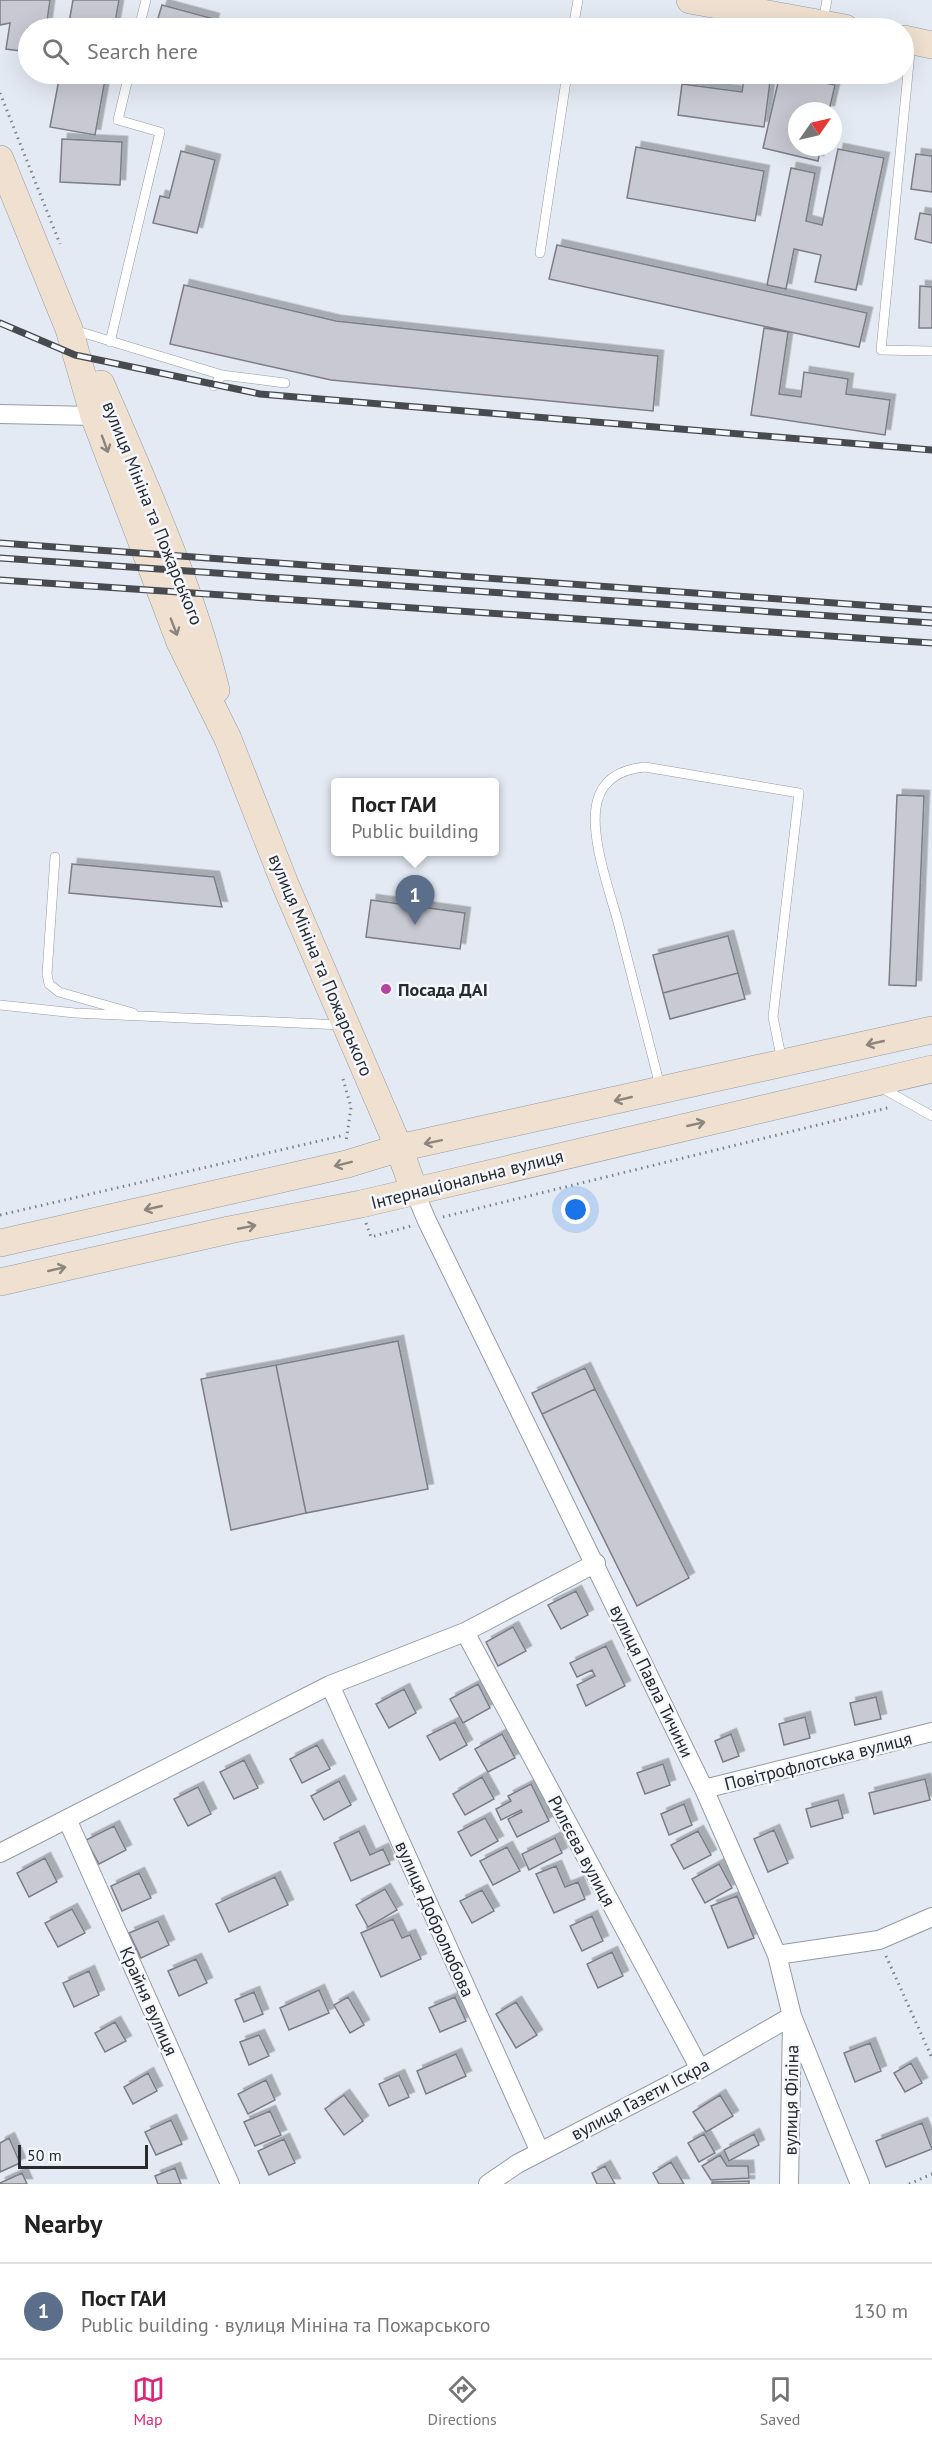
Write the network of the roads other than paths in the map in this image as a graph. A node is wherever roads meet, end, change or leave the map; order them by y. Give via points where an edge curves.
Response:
1 (146, 0) edge
2 (578, 0) edge
3 (690, 0) edge
4 (142, 18) edge
5 (575, 18) edge
6 (831, 18) edge
7 (127, 84) edge
8 (565, 84) edge
9 (910, 84) edge
10 (0, 159) edge
11 (540, 253) dead end
12 (69, 329) junction
13 (110, 342) junction
14 (932, 351) edge
15 (222, 375) junction
16 (285, 383) dead end
17 (214, 386) dead end
18 (0, 414) edge
19 (94, 416) junction
20 (228, 739) junction
21 (55, 857) dead end
22 (0, 1005) edge
23 (151, 1018) junction
24 (345, 1025) junction
25 (932, 1030) edge
26 (782, 1064) junction
27 (932, 1069) edge
28 (873, 1083) junction
29 (661, 1091) junction
30 (932, 1116) edge
31 (399, 1148) junction
32 (414, 1190) junction
33 (0, 1242) edge
34 (0, 1282) edge
35 (596, 1563) junction
36 (465, 1632) junction
37 (330, 1685) junction
38 (932, 1732) edge
39 (704, 1789) junction
40 (67, 1819) junction
41 (0, 1853) edge
42 (932, 1917) edge
43 (777, 1955) junction
44 (792, 2016) junction
45 (700, 2069) junction
46 (540, 2152) junction
47 (517, 2164) junction
48 (230, 2184) edge
49 (488, 2184) edge
50 (517, 2184) edge
51 (789, 2184) edge
52 (860, 2184) edge

1 - 4 lane
2 - 5 lane
3 - 6 main road
7 - 13 lane via 118,120 160,132
8 - 11 lane
9 - 14 lane via 880,350
10 - 12 main road, вулиця Мініна та Пожарського
12 - 13 lane
12 - 19 main road, вулиця Мініна та Пожарського
12 - 20 main road, вулиця Мініна та Пожарського via 89,358 156,511 204,640
13 - 15 lane
15 - 16 lane
15 - 17 lane
18 - 19 street
19 -> 20 main road, вулиця Мініна та Пожарського via 180,642
20 - 24 main road, вулиця Мініна та Пожарського
21 - 23 lane via 47,974 50,984 59,992
22 - 23 lane
23 - 24 lane
24 - 31 main road, вулиця Мініна та Пожарського
25 -> 26 main road
26 - 29 main road
26 - 29 lane via 773,1017 799,793 632,768 609,780 598,799 595,815 600,855
27 - 28 main road, Інтернаціональна вулиця
28 - 30 lane
32 -> 28 main road, Інтернаціональна вулиця
29 -> 31 main road
31 - 32 main road, вулиця Мініна та Пожарського
31 -> 33 main road via 347,1164
34 -> 32 main road, Інтернаціональна вулиця
32 - 35 street, вулиця Павла Тичини
35 - 36 street
35 - 39 street, вулиця Павла Тичини
36 - 37 street
36 - 45 street, Рилєєва вулиця
37 - 40 street
37 - 46 street, вулиця Добролюбова
38 - 39 street, Повітрофлотська вулиця
39 - 43 street, вулиця Павла Тичини
40 - 41 street
40 - 48 street, Крайня вулиця
42 - 43 street via 879,1940
43 - 44 street, вулиця Павла Тичини
44 - 45 street, вулиця Газети Іскра
44 - 51 street, вулиця Філіна
44 - 52 street, вулиця Павла Тичини
45 - 46 street, вулиця Газети Іскра
46 - 47 street, вулиця Газети Іскра
47 - 49 street, вулиця Газети Іскра
47 - 50 street

